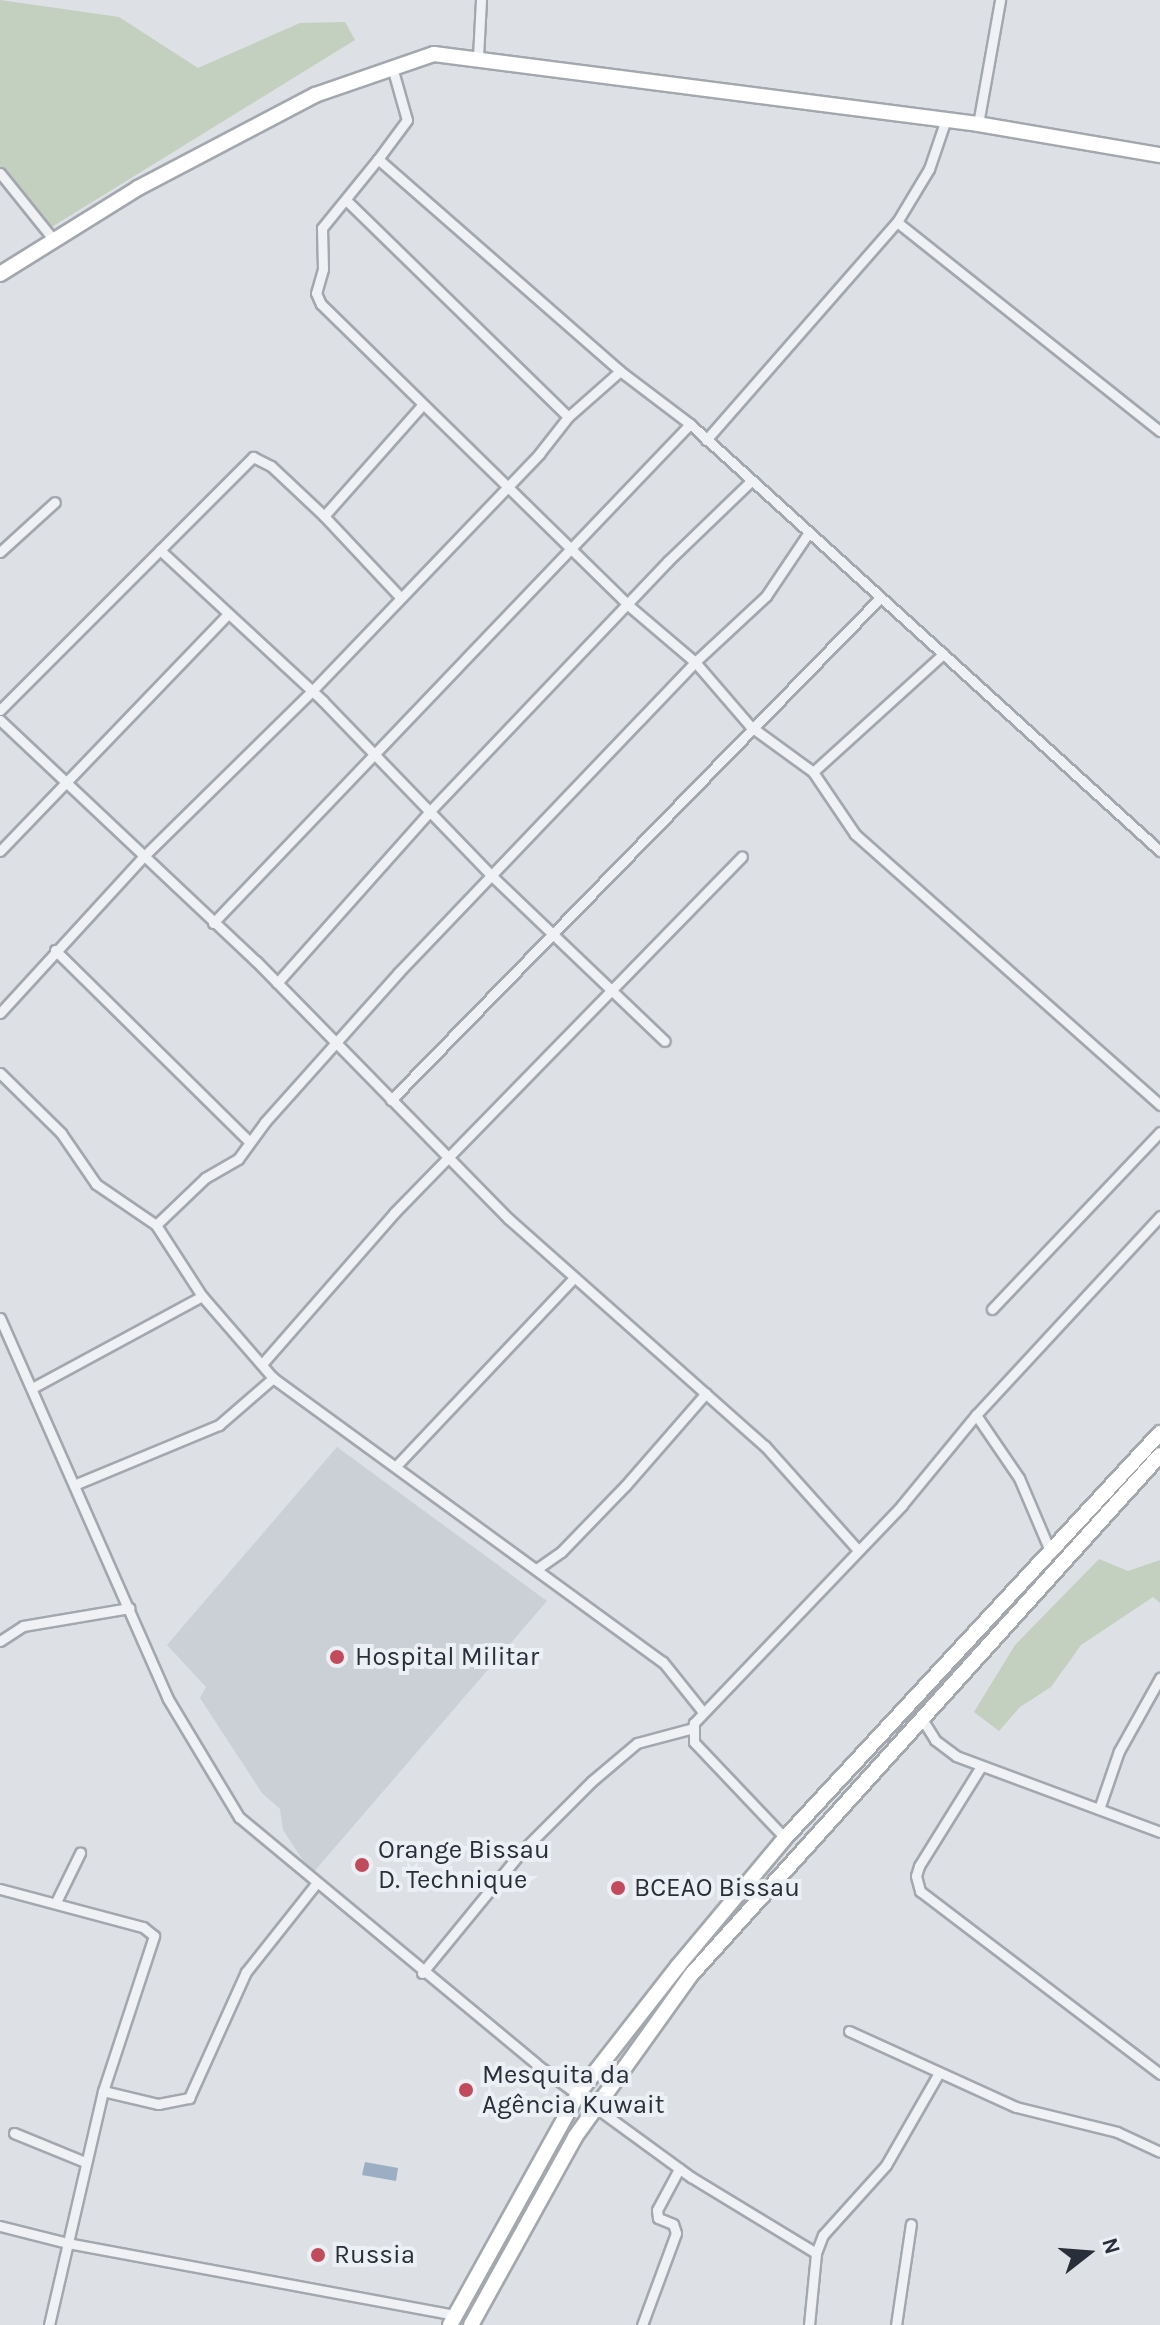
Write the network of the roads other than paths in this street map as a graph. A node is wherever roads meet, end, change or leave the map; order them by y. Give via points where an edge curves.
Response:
1 (481, 0) edge
2 (1000, 0) edge
3 (478, 57) junction
4 (392, 67) junction
5 (946, 119) junction
6 (978, 124) junction
7 (1160, 155) edge
8 (378, 159) junction
9 (0, 173) edge
10 (346, 200) junction
11 (897, 222) junction
12 (53, 239) junction
13 (0, 274) edge
14 (620, 371) junction
15 (423, 404) junction
16 (568, 417) junction
17 (690, 424) junction
18 (1160, 431) edge
19 (706, 440) junction
20 (750, 482) junction
21 (505, 484) junction
22 (55, 502) dead end
23 (324, 516) junction
24 (807, 535) junction
25 (569, 548) junction
26 (160, 550) junction
27 (0, 552) edge
28 (401, 598) junction
29 (879, 599) junction
30 (628, 605) junction
31 (228, 614) junction
32 (943, 654) junction
33 (695, 662) junction
34 (311, 692) junction
35 (0, 710) edge
36 (0, 720) edge
37 (750, 726) junction
38 (375, 755) junction
39 (813, 772) junction
40 (67, 785) junction
41 (430, 811) junction
42 (0, 851) edge
43 (1160, 851) edge
44 (742, 857) dead end
45 (142, 858) junction
46 (491, 875) junction
47 (213, 923) junction
48 (552, 931) junction
49 (55, 950) junction
50 (277, 983) junction
51 (614, 991) junction
52 (0, 1013) edge
53 (665, 1041) dead end
54 (334, 1043) junction
55 (0, 1073) edge
56 (391, 1100) junction
57 (1160, 1105) edge
58 (1160, 1132) edge
59 (249, 1141) junction
60 (449, 1157) junction
61 (1160, 1216) edge
62 (156, 1225) junction
63 (574, 1278) junction
64 (202, 1296) junction
65 (992, 1309) dead end
66 (0, 1318) edge
67 (262, 1364) junction
68 (273, 1378) junction
69 (34, 1387) junction
70 (706, 1393) junction
71 (976, 1415) junction
72 (1160, 1433) edge
73 (1160, 1455) edge
74 (397, 1465) junction
75 (74, 1485) junction
76 (858, 1550) junction
77 (1052, 1556) junction
78 (538, 1568) junction
79 (129, 1608) junction
80 (0, 1641) edge
81 (1160, 1678) edge
82 (703, 1712) junction
83 (922, 1719) junction
84 (690, 1729) junction
85 (980, 1768) junction
86 (1099, 1809) junction
87 (1160, 1832) edge
88 (785, 1838) junction
89 (80, 1853) dead end
90 (315, 1885) junction
91 (0, 1889) edge
92 (56, 1902) junction
93 (422, 1973) junction
94 (849, 2031) dead end
95 (939, 2073) junction
96 (1160, 2074) edge
97 (103, 2091) junction
98 (578, 2094) junction
99 (594, 2107) junction
100 (14, 2133) dead end
101 (1160, 2152) edge
102 (85, 2162) junction
103 (679, 2169) junction
104 (911, 2224) dead end
105 (0, 2226) edge
106 (67, 2243) junction
107 (816, 2253) junction
108 (453, 2320) edge
109 (49, 2325) edge
110 (471, 2325) edge
111 (642, 2325) edge
112 (809, 2325) edge
113 (896, 2325) edge

1 - 3 street
2 - 6 street
3 - 4 main road via 434,54
3 - 5 main road
4 - 8 street via 407,120
4 - 12 main road via 315,95
5 - 6 main road
5 - 11 street via 929,169
6 - 7 main road
8 - 10 street
8 - 14 street
9 - 12 street
10 - 15 street via 320,232 323,269 317,298
10 - 16 street
11 - 18 street
11 - 19 street
12 - 13 main road
14 - 16 street
14 - 17 street
15 - 21 street
15 - 23 street
16 - 21 street via 539,454
17 - 19 street
17 - 25 street
19 - 20 street
20 - 24 street
20 - 30 street
21 - 25 street
21 - 28 street
22 - 27 street
23 - 26 street via 271,466 253,457
23 - 28 street
24 - 29 street
24 - 33 street via 766,596
25 - 30 street
25 - 38 street
26 - 31 street
26 - 35 street
28 - 34 street
29 - 32 street
29 - 37 street
30 - 33 street
30 - 41 street
31 - 34 street
31 - 40 street
32 - 39 street
32 - 43 street
33 - 37 street
33 - 46 street
34 - 38 street
34 - 45 street
36 - 40 street
37 - 39 street
37 - 48 street via 632,855
38 - 41 street
38 - 47 street
39 - 57 street via 855,834
40 - 42 street
40 - 45 street
41 - 46 street
41 - 50 street
44 - 51 street
45 - 47 street
45 - 49 street
46 - 48 street
46 - 54 street
47 - 50 street
48 - 51 street
48 - 56 street
49 - 52 street
49 - 59 street
50 - 54 street
51 - 53 street
51 - 60 street
54 - 56 street
54 - 59 street
55 - 62 street via 61,1133 96,1184
56 - 60 street
58 - 65 street
59 - 62 street via 232,1165 205,1178
60 - 63 street
60 - 67 street
61 - 71 street
62 - 64 street
63 - 70 street
63 - 74 street
64 - 67 street
64 - 69 street
66 - 69 street
67 - 68 street
68 - 74 street
68 - 75 street via 219,1425
69 - 75 street
70 - 76 street via 765,1446
70 - 78 street via 614,1497 561,1552
71 - 76 street
71 - 77 street via 1019,1478
72 - 77 main road
73 - 83 main road
74 - 78 street
75 - 79 street
76 - 82 street
77 - 88 main road
78 - 82 street via 663,1662
79 - 80 street via 23,1626
79 - 90 street via 168,1699 225,1799 252,1831
81 - 86 street via 1119,1751
82 - 84 street
83 - 85 street via 944,1749
83 - 99 main road via 691,1975
84 - 88 street via 701,1751
84 - 93 street via 637,1743 592,1781 521,1852
85 - 86 street
85 - 96 street via 919,1866 920,1891
86 - 87 street
88 - 98 main road
89 - 92 street
90 - 93 street
90 - 97 street via 246,1972 189,2098 158,2104
91 - 92 street
92 - 97 street via 143,1927 154,1936
93 - 98 street
94 - 95 street
95 - 101 street via 1039,2116 1117,2132
95 - 107 street via 899,2147 832,2222
97 - 102 street
98 - 99 street
98 - 108 main road
99 - 103 street
99 - 110 main road
100 - 102 street
102 - 106 street
103 - 107 street
103 - 111 street via 657,2210 658,2218 673,2224 676,2233
104 - 113 street
105 - 106 street
106 - 108 street
106 - 109 street
107 - 112 street

